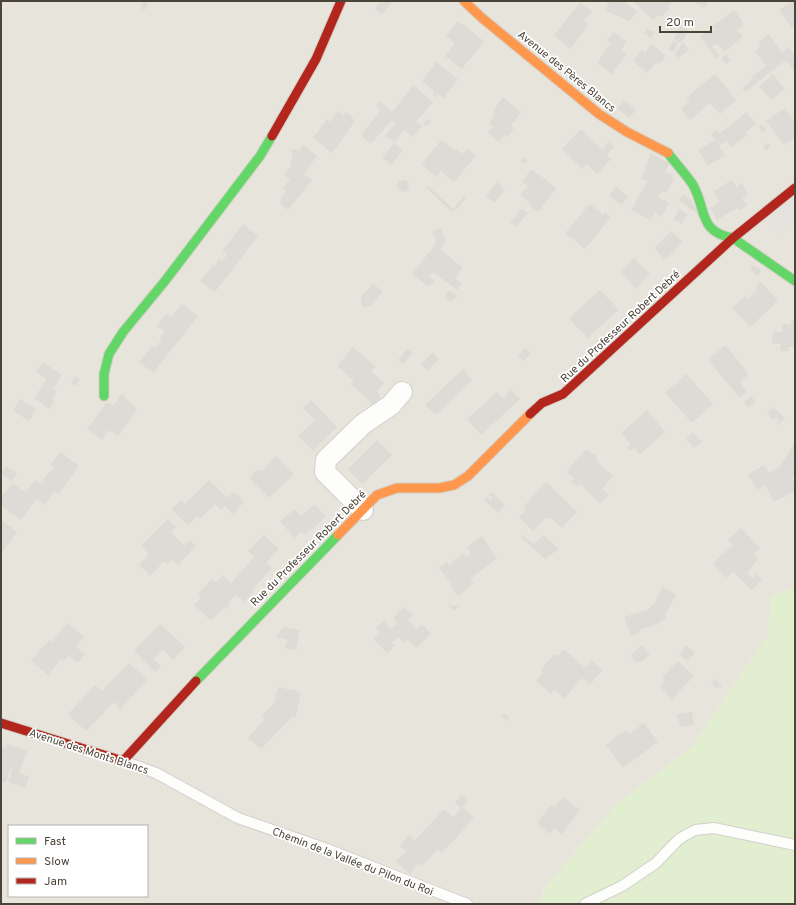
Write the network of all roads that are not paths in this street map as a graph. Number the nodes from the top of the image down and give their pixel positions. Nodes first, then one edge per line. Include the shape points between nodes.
1 (341, 1) edge
2 (464, 1) edge
3 (795, 188) edge
4 (733, 238) junction
5 (795, 281) edge
6 (402, 392) dead end
7 (104, 396) dead end
8 (363, 510) junction
9 (1, 723) edge
10 (123, 761) junction
11 (238, 818) joint
12 (795, 845) edge
13 (467, 904) edge
14 (585, 904) edge

1 - 7 street via 316,59 260,156 112,348 104,374
2 - 4 street, Avenue des Pères Blancs via 599,114 668,153 693,186 709,228 721,236
3 - 4 street, Rue du Professeur Robert Debré
4 - 5 street, Avenue des Pères Blancs
4 - 8 street, Rue du Professeur Robert Debré via 563,394 542,403 468,476 454,485 438,488 397,488 377,495
6 - 8 street via 392,405 363,424 326,460 325,472
8 - 10 street, Rue du Professeur Robert Debré via 216,660
9 - 10 street, Avenue des Monts Blancs
10 - 11 lane, Avenue des Monts Blancs via 156,774
11 - 13 lane, Chemin de la Vallée du Pilon du Roi via 327,849
12 - 14 lane via 714,828 695,830 679,839 656,863 622,886

